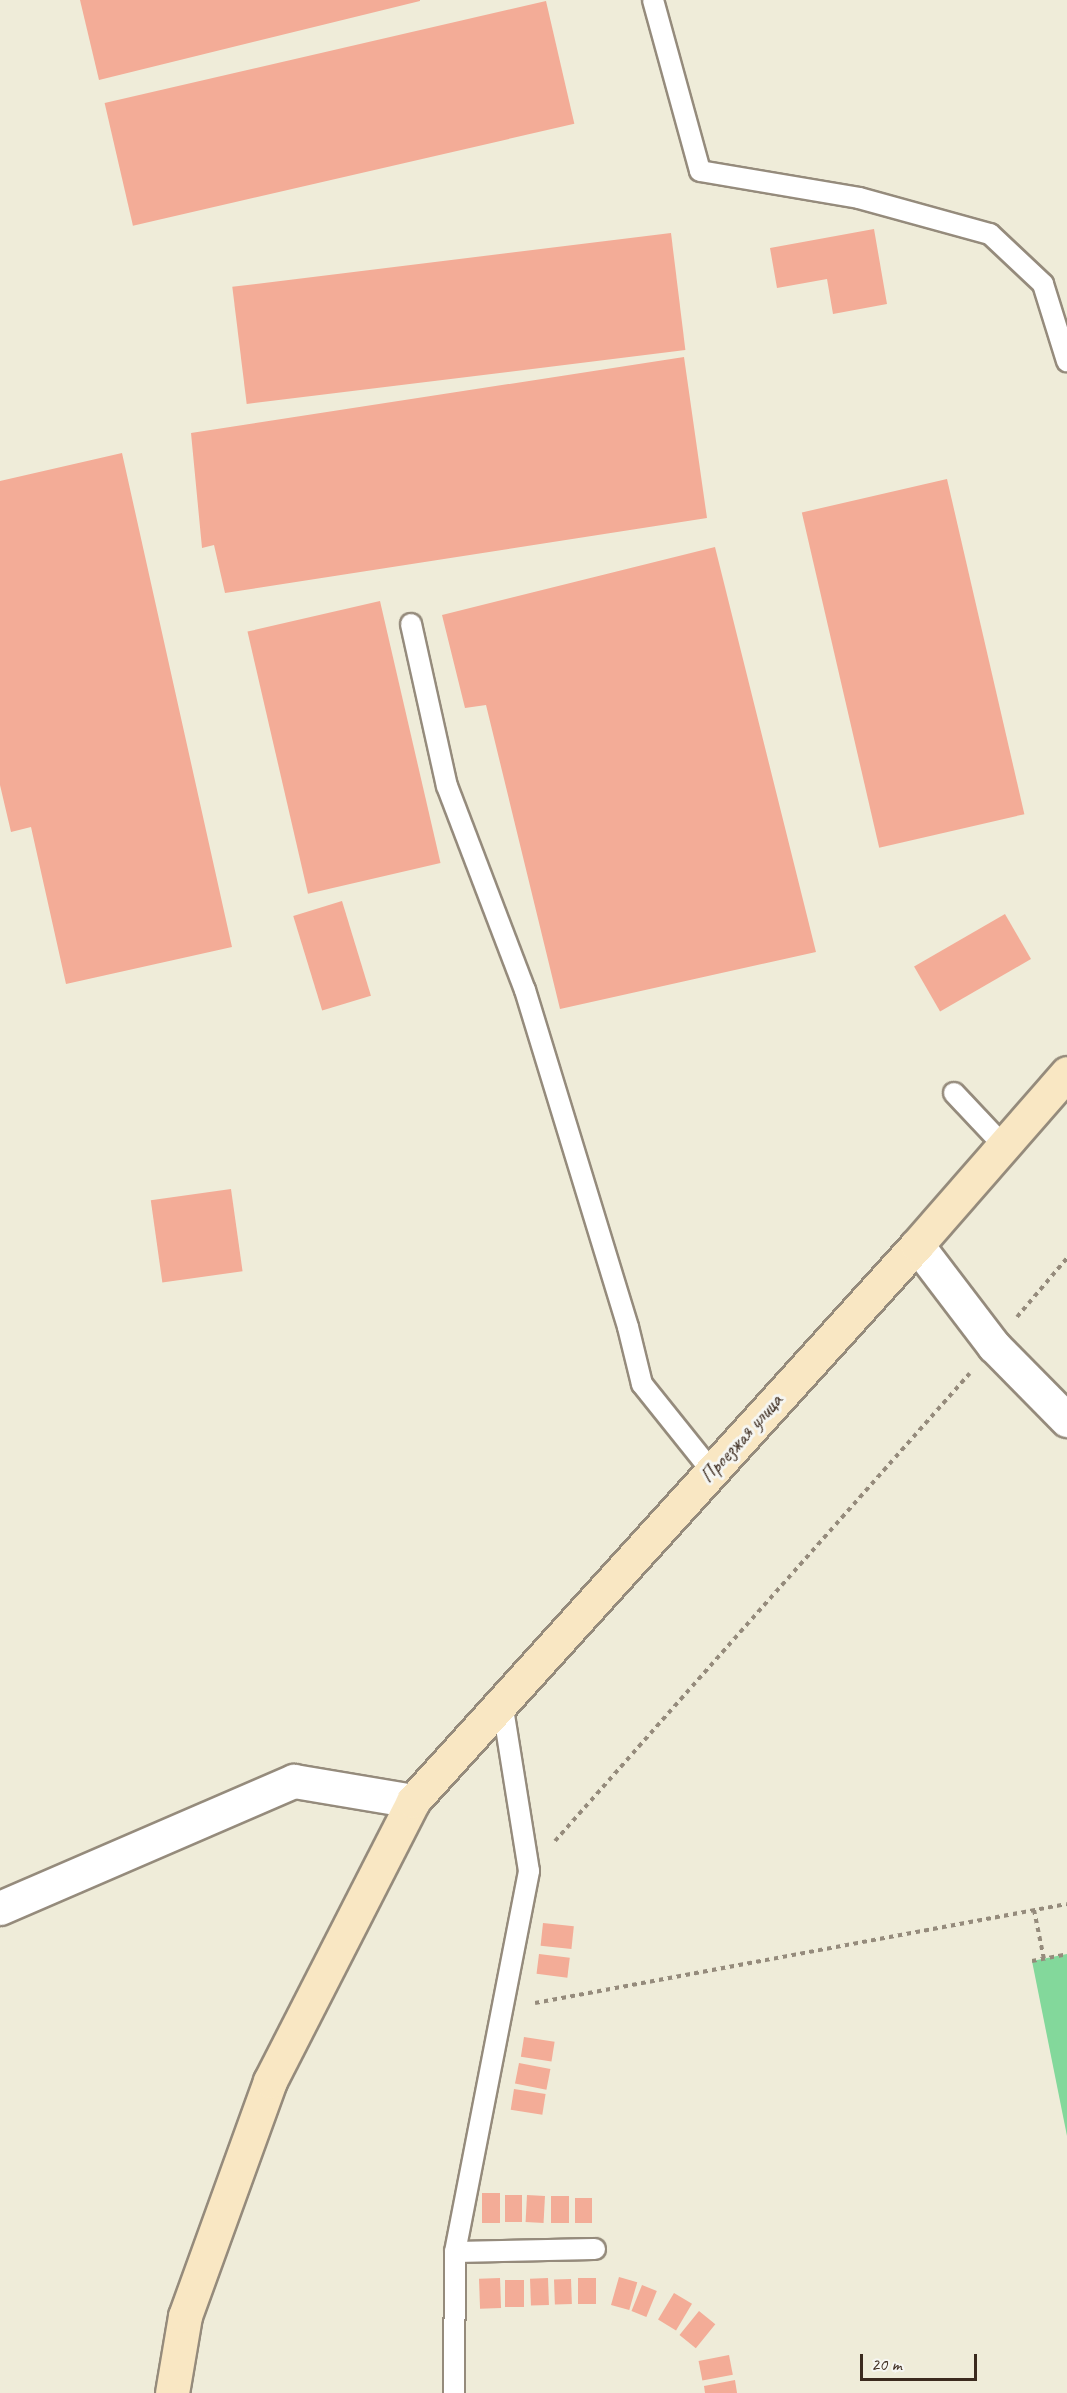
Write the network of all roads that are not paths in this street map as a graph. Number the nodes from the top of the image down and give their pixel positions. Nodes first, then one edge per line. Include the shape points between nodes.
1 (653, 0) edge
2 (1067, 360) edge
3 (411, 624) dead end
4 (1064, 1084) edge
5 (954, 1093) dead end
6 (1004, 1146) junction
7 (917, 1245) junction
8 (1067, 1420) edge
9 (711, 1470) junction
10 (502, 1702) junction
11 (413, 1801) junction
12 (0, 1908) edge
13 (595, 2249) dead end
14 (455, 2252) junction
15 (172, 2393) edge
16 (454, 2393) edge

1 - 2 lane via 700,171 859,198 990,234 1043,284
3 - 9 lane via 447,786 525,990 642,1384
4 - 6 street, Проезжая улица
5 - 6 lane
6 - 7 street, Проезжая улица
7 - 8 street via 994,1346
7 - 9 street, Проезжая улица
9 - 10 street, Проезжая улица
10 - 11 street, Проезжая улица
10 - 14 lane via 529,1871
11 - 12 street via 294,1781
11 - 15 street, Проезжая улица via 270,2082 185,2316
13 - 14 lane
14 - 16 lane

